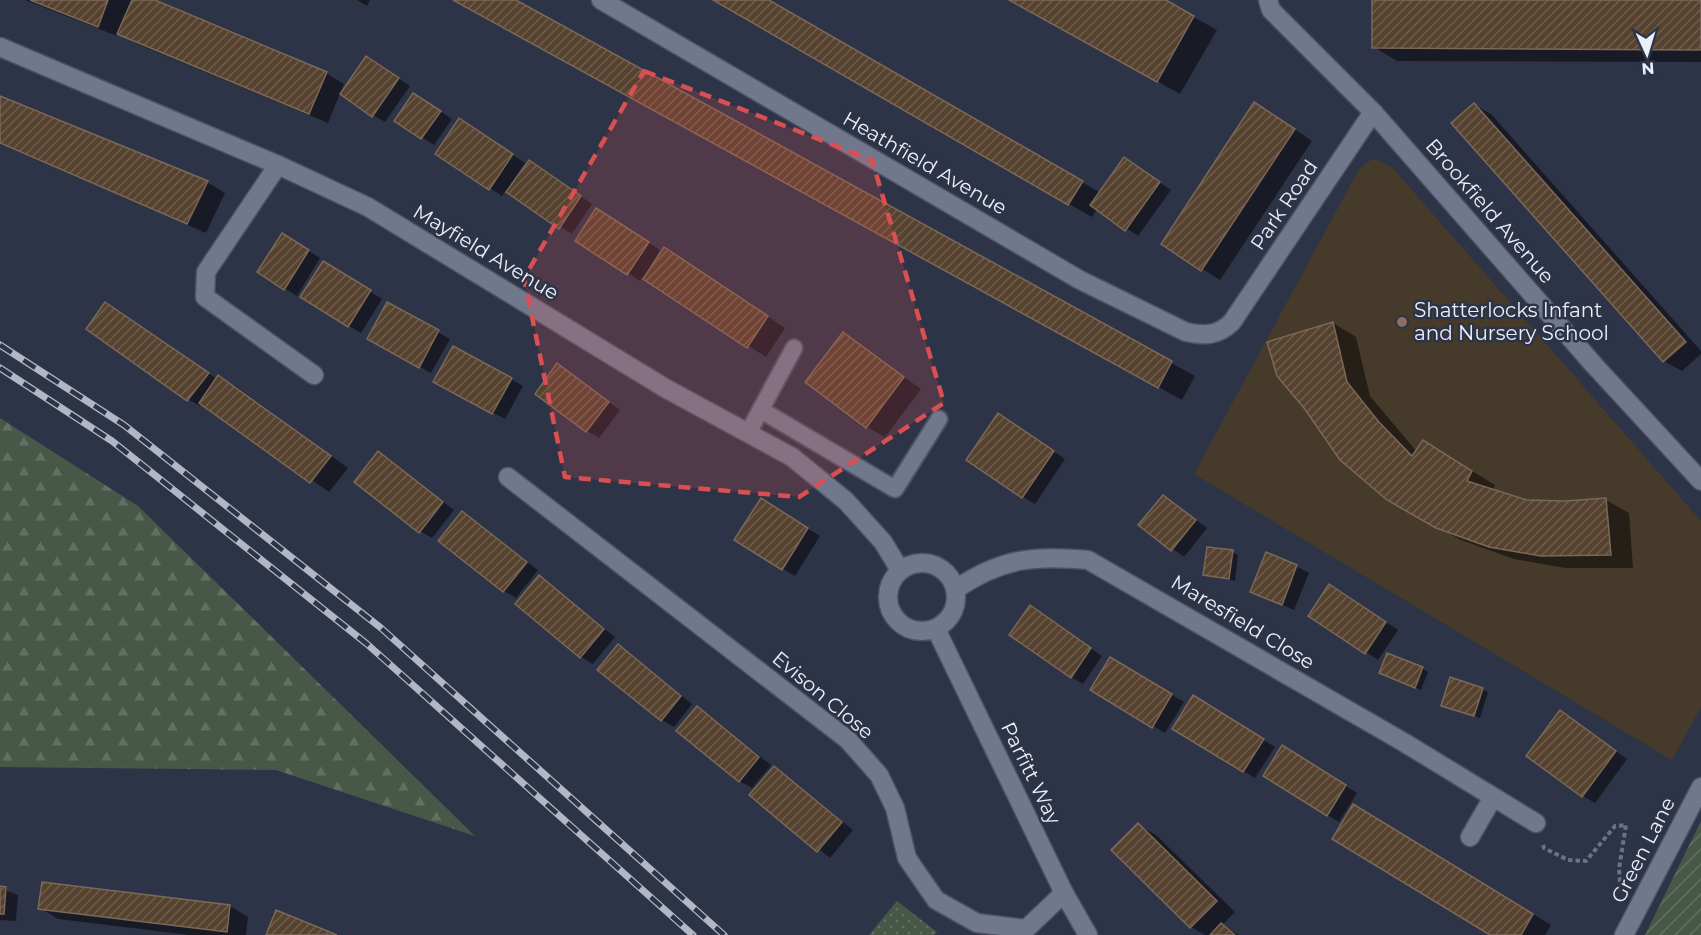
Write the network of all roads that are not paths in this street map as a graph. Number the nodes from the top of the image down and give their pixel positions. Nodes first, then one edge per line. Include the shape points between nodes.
1 (601, 0) edge
2 (1268, 0) edge
3 (0, 47) edge
4 (1373, 112) junction
5 (278, 165) junction
6 (1232, 322) joint
7 (794, 348) dead end
8 (314, 375) dead end
9 (761, 410) junction
10 (939, 419) dead end
11 (748, 433) junction
12 (508, 477) dead end
13 (1701, 481) edge
14 (900, 570) junction
15 (956, 590) junction
16 (936, 629) junction
17 (1701, 787) edge
18 (1492, 799) junction
19 (1536, 823) road end
20 (1470, 837) dead end
21 (1064, 893) junction
22 (1088, 935) edge
23 (1624, 935) edge

1 - 6 street, Heathfield Avenue via 1080,280 1186,332 1222,332
2 - 4 street, Brookfield Avenue via 1271,10
3 - 5 street, Mayfield Avenue
4 - 6 street, Park Road
4 - 13 street, Brookfield Avenue
5 - 8 street via 206,272 205,297
5 - 11 street, Mayfield Avenue via 368,207 665,388
7 - 9 lane
9 - 10 lane via 895,489
9 - 11 lane
11 - 14 street, Mayfield Avenue via 792,458 846,501 883,542
12 - 21 street, Evison Close via 848,740 879,775 895,808 907,858 936,900 977,923 1026,929
14 - 15 street via 924,562 936,565 946,572
14 - 16 street via 887,595 894,617 912,630
15 - 16 street via 953,613
15 - 18 street, Maresfield Close via 999,566 1044,556 1088,560 1405,743
16 - 21 street, Parfitt Way
17 - 23 street, Green Lane
18 - 19 street, Maresfield Close
18 - 20 street
21 - 22 street, Parfitt Way

